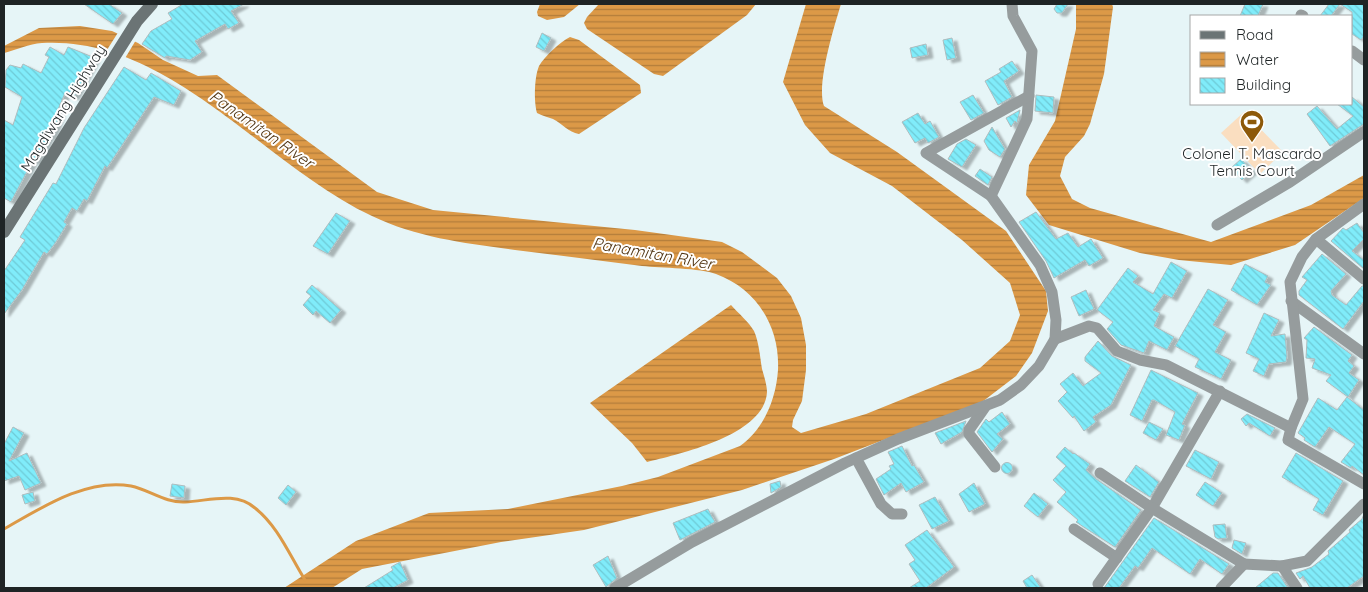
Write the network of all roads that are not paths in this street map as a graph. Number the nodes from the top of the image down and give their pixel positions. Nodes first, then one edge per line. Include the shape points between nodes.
1 (152, 4) edge
2 (1012, 4) edge
3 (1353, 52) edge
4 (1364, 60) edge
5 (1029, 96) junction
6 (1364, 132) edge
7 (991, 196) junction
8 (1364, 204) edge
9 (1217, 225) dead end
10 (4, 232) edge
11 (1316, 239) junction
12 (1364, 279) edge
13 (1291, 301) junction
14 (1055, 339) junction
15 (1364, 354) edge
16 (1220, 391) junction
17 (985, 407) junction
18 (1291, 428) junction
19 (856, 458) junction
20 (996, 467) dead end
21 (1100, 474) dead end
22 (1364, 484) edge
23 (1364, 504) edge
24 (1152, 508) junction
25 (902, 514) dead end
26 (1074, 529) dead end
27 (1117, 558) junction
28 (1244, 564) junction
29 (1282, 566) junction
30 (1098, 584) dead end
31 (615, 588) edge
32 (1222, 588) edge
33 (1297, 588) edge

1 - 10 main road, Magdiwang Highway via 128,34
2 - 5 street via 1014,16 1032,51
3 - 4 street
5 - 7 street via 1027,119
5 - 7 street via 926,153
6 - 9 street via 1290,182
7 - 14 street via 1040,266 1052,292
8 - 11 street
11 - 12 street
11 - 13 street via 1302,257 1290,282
13 - 15 street
13 - 18 street via 1302,398
14 - 16 street via 1089,326 1097,328 1117,351 1166,365
14 - 17 street via 1039,366 1021,385
16 - 18 street
16 - 24 street
17 - 19 street
17 - 20 street via 969,434
18 - 22 street via 1288,440
19 - 25 street via 882,504 892,514
19 - 31 street via 692,542
21 - 24 street
23 - 29 street via 1307,561
24 - 27 street
24 - 28 street
26 - 27 street
27 - 30 street
28 - 29 street
28 - 32 street
29 - 33 street

